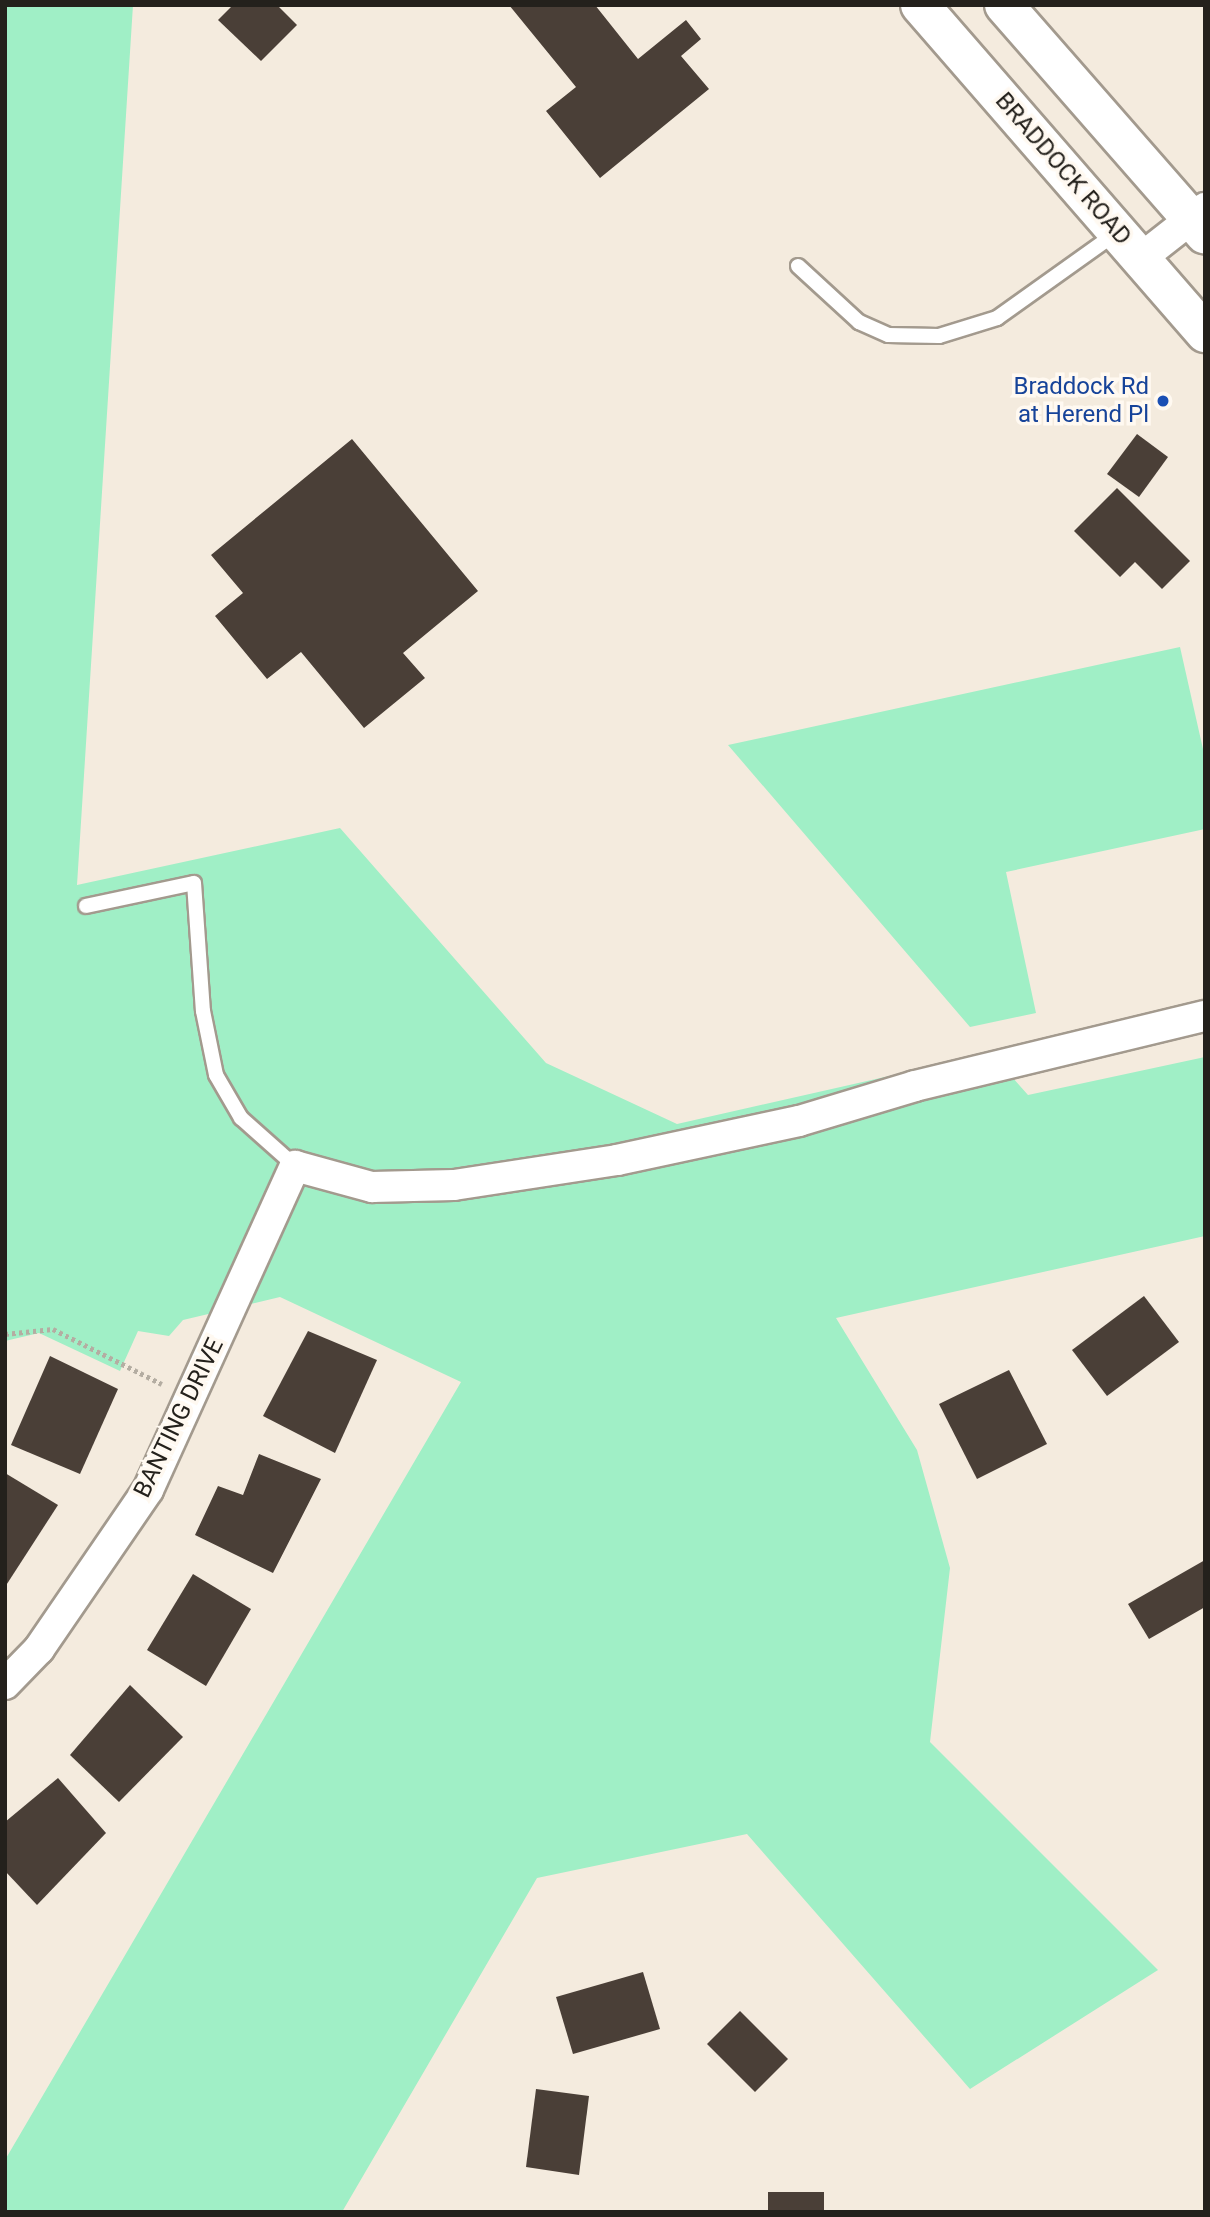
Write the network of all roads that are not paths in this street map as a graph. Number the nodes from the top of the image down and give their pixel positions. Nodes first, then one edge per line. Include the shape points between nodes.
1 (920, 5) edge
2 (1004, 5) edge
3 (1200, 221) edge
4 (1129, 245) junction
5 (798, 266) dead end
6 (1205, 333) edge
7 (86, 906) dead end
8 (1205, 1016) edge
9 (295, 1166) junction
10 (5, 1684) edge

1 - 4 main road, BRADDOCK ROAD
2 - 3 main road
3 - 4 street
4 - 5 lane via 997,318 939,335 888,335 859,322
4 - 6 main road, BRADDOCK ROAD
7 - 9 lane via 194,883 203,1011 216,1075 241,1118
8 - 9 street via 915,1086 799,1121 617,1160 454,1185 372,1187
9 - 10 street, BANTING DRIVE via 148,1490 39,1649

